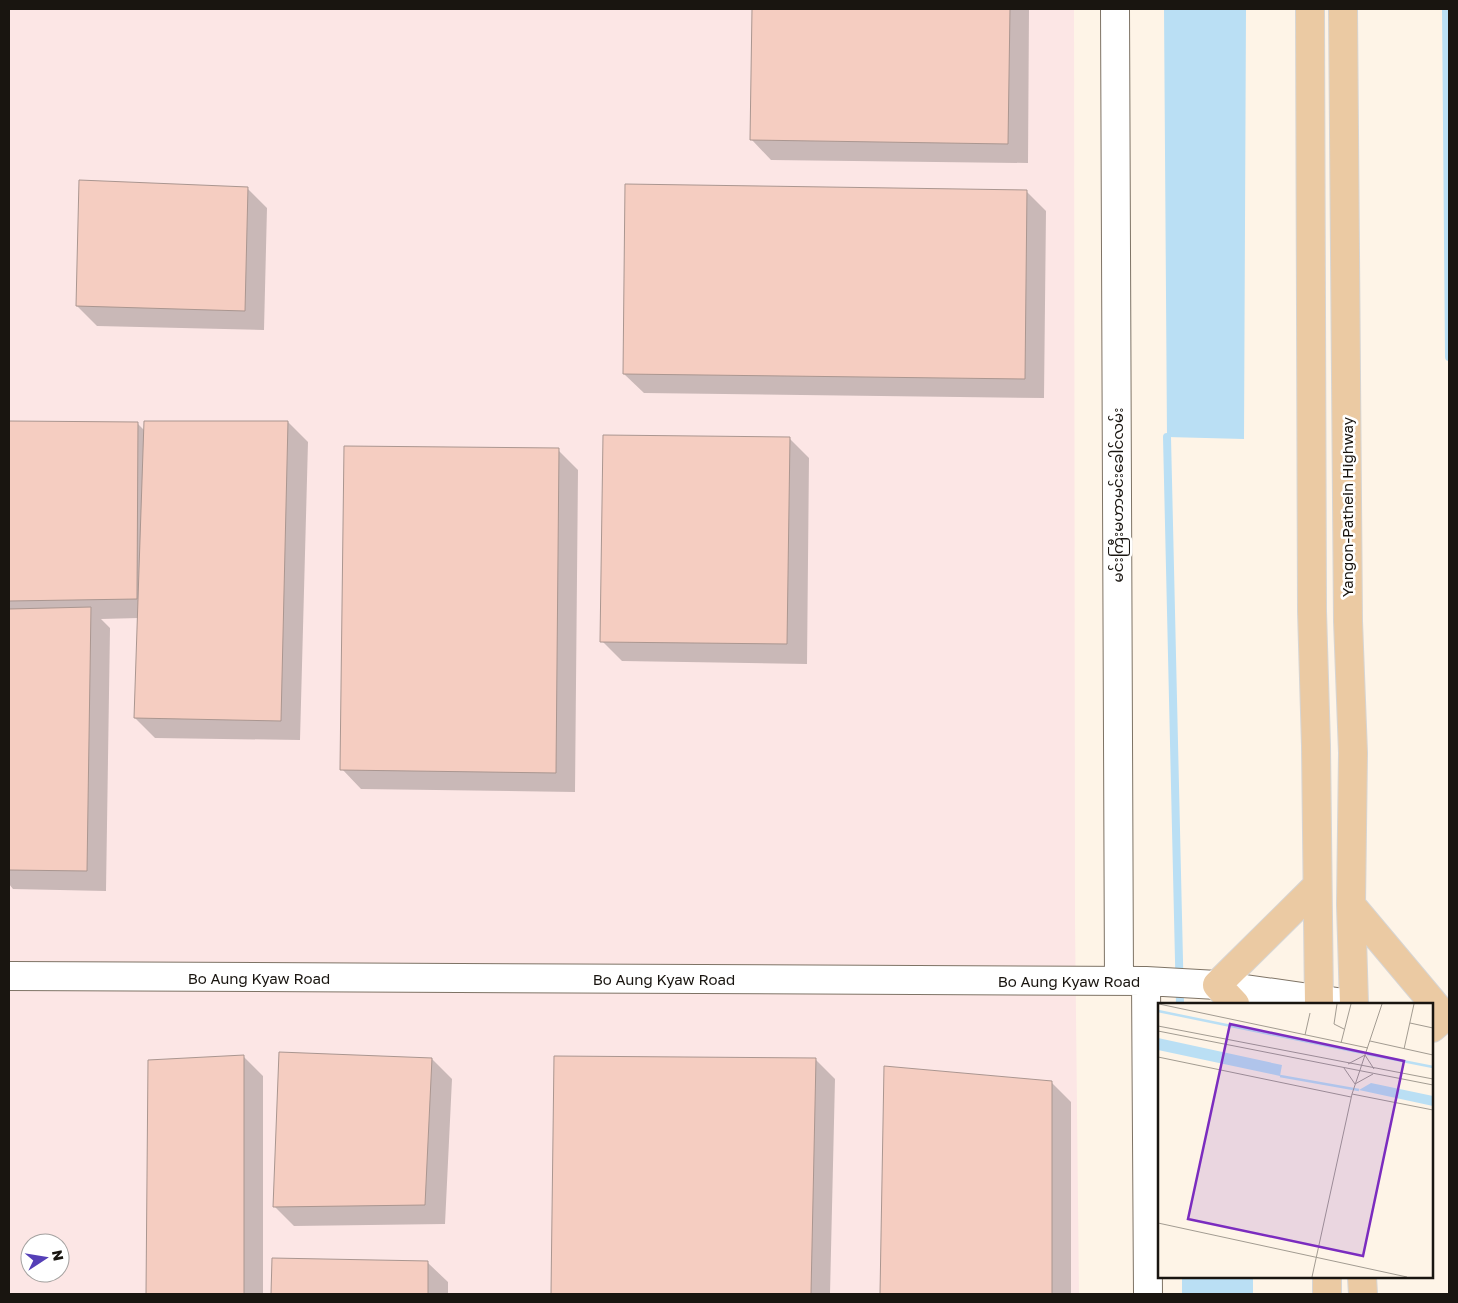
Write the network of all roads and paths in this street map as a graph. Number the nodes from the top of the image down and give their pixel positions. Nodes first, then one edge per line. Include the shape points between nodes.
1 (1115, 9) edge
2 (1310, 9) edge
3 (1343, 9) edge
4 (1316, 887) junction
5 (1351, 905) junction
6 (9, 976) edge
7 (1132, 981) junction
8 (1217, 985) junction
9 (1319, 1002) edge
10 (1234, 1003) edge
11 (1336, 1003) edge
12 (1352, 1003) edge
13 (1427, 1003) edge
14 (1327, 1278) edge
15 (1362, 1278) edge
16 (1148, 1294) edge
17 (1327, 1294) edge
18 (1363, 1294) edge

1 - 7 street, မင်းကြီးမဟာမင်းခေါင်လမ်း
2 - 4 main road
3 - 5 main road, Yangon-Pathein Highway via 1348,621 1354,753
4 - 8 main road
4 - 9 main road
5 - 12 main road, Yangon-Pathein Highway
5 - 13 main road
6 - 7 street, Bo Aung Kyaw Road
7 - 8 street, Bo Aung Kyaw Road
7 - 16 street, မင်းကြီးမဟာမင်းခေါင်လမ်း
8 - 9 street, Bo Aung Kyaw Road
8 - 10 main road
9 - 11 street, Bo Aung Kyaw Road
14 - 17 main road
15 - 18 main road

